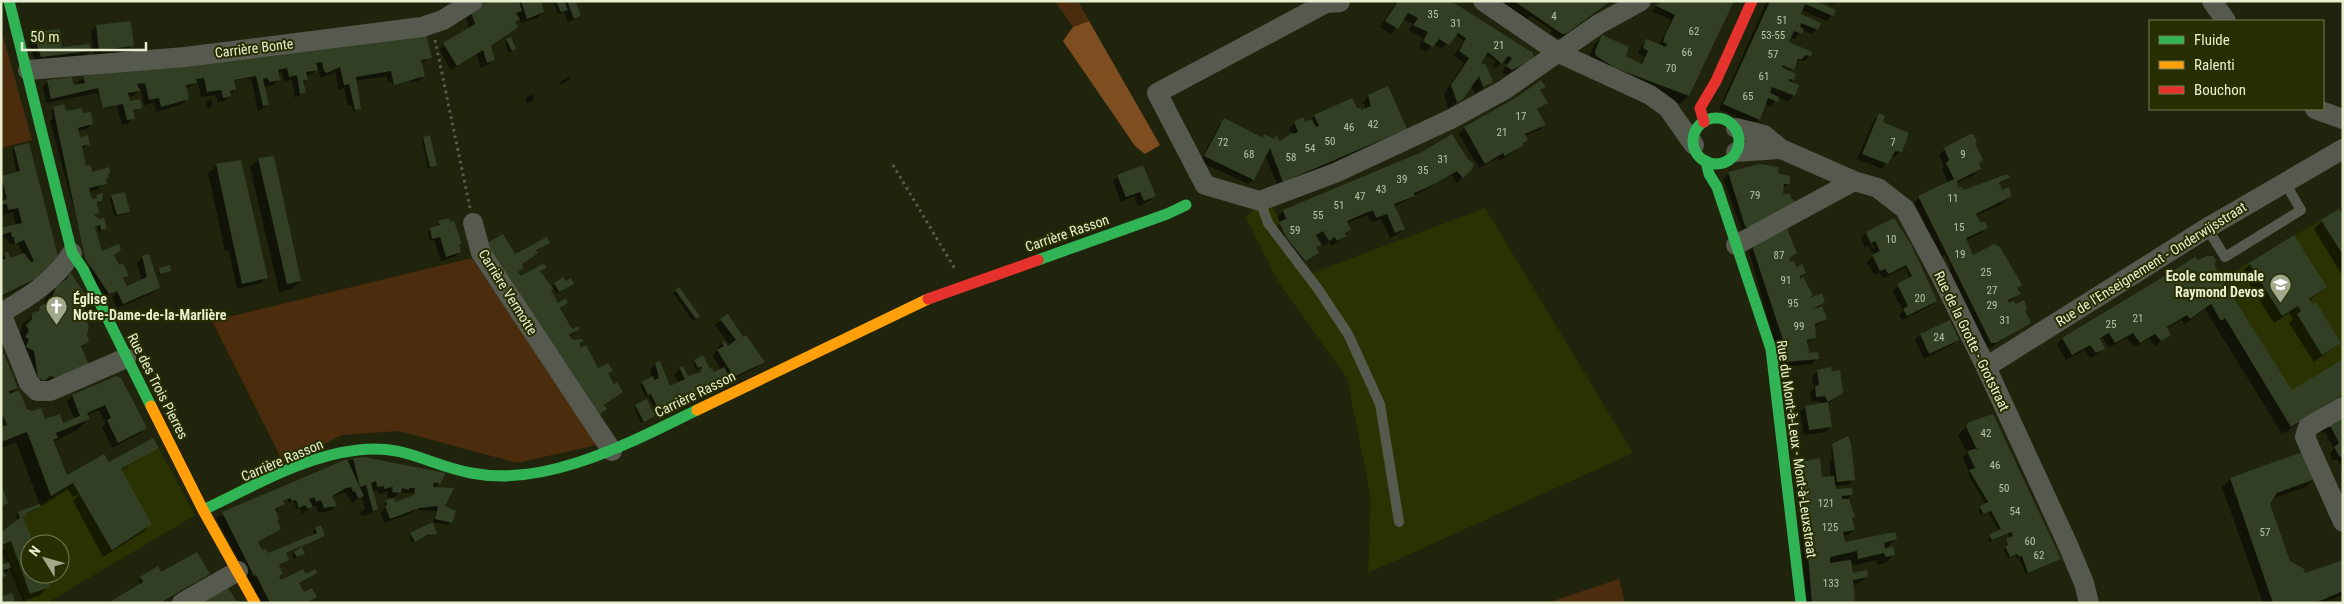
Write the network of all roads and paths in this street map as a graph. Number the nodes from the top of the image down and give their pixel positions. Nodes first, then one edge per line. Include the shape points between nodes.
1 (9, 1) edge
2 (474, 1) edge
3 (1483, 1) edge
4 (1641, 1) edge
5 (1752, 1) edge
6 (2212, 1) edge
7 (1340, 2) edge
8 (2225, 20) edge
9 (432, 25) junction
10 (1559, 53) junction
11 (28, 70) junction
12 (1668, 108) junction
13 (2318, 110) edge
14 (2343, 119) edge
15 (1707, 121) junction
16 (1736, 128) junction
17 (1694, 145) junction
18 (1781, 149) junction
19 (2343, 149) edge
20 (1730, 157) junction
21 (1706, 162) junction
22 (893, 165) dead end
23 (1854, 181) junction
24 (2286, 183) junction
25 (1718, 188) junction
26 (1260, 201) junction
27 (1186, 205) dead end
28 (473, 223) joint
29 (2207, 228) junction
30 (1736, 245) junction
31 (72, 253) junction
32 (964, 285) junction
33 (1, 313) edge
34 (126, 358) junction
35 (1986, 366) junction
36 (2343, 407) edge
37 (612, 451) junction
38 (204, 510) junction
39 (1399, 522) dead end
40 (2343, 522) edge
41 (238, 571) junction
42 (182, 603) edge
43 (255, 603) edge
44 (1801, 603) edge
45 (2088, 603) edge

1 - 11 street, Rue des Trois Pierres
2 - 9 street, Carrière Bonte
3 - 10 street
4 - 10 street via 1599,24
5 - 15 street via 1716,81
6 - 8 street
7 - 26 street via 1326,3 1157,93 1205,185
9 - 11 street, Carrière Bonte via 214,54
9 - 28 path
10 - 12 street via 1650,95
10 - 26 street via 1504,90 1451,119 1335,173
11 - 31 street, Rue des Trois Pierres
12 - 15 street
12 - 17 street
13 - 14 street
15 - 16 street via 1728,121
15 - 17 street via 1695,133
16 - 18 street, Rue de la Grotte - Grotstraat via 1764,135
16 - 20 street via 1739,141
17 - 21 street, Rue du Mont-à-Leux - Mont-à-Leuxstraat
18 - 20 street, Rue de la Grotte - Grotstraat
18 - 23 street, Rue de la Grotte - Grotstraat
19 - 24 street, Rue de l'Enseignement - Onderwijsstraat
20 - 21 street
20 - 25 street
21 - 25 street, Rue du Mont-à-Leux - Mont-à-Leuxstraat
22 - 32 path
23 - 30 street
23 - 35 street, Rue de la Grotte - Grotstraat via 1878,188 1905,209
24 - 29 street, Rue de l'Enseignement - Onderwijsstraat
24 - 29 lane via 2301,210 2225,256
25 - 30 street, Rue du Mont-à-Leux - Mont-à-Leuxstraat
26 - 39 lane via 1268,223 1348,334 1380,404
27 - 32 street, Carrière Rasson
28 - 37 street, Carrière Vermotte via 481,253
29 - 35 street, Rue de l'Enseignement - Onderwijsstraat
30 - 44 street, Rue du Mont-à-Leux - Mont-à-Leuxstraat via 1771,349
31 - 33 street via 44,285
31 - 34 street, Rue des Trois Pierres
32 - 37 street, Carrière Rasson via 918,302
33 - 34 street via 29,383 36,391 50,391
34 - 38 street, Rue des Trois Pierres
35 - 45 street, Rue de la Grotte - Grotstraat via 2084,583
36 - 40 street via 2308,427 2304,437
37 - 38 street, Carrière Rasson via 540,470 483,476 401,450 354,450 331,454 300,466
38 - 41 street, Rue des Trois Pierres
41 - 42 street
41 - 43 street, Rue des Trois Pierres

